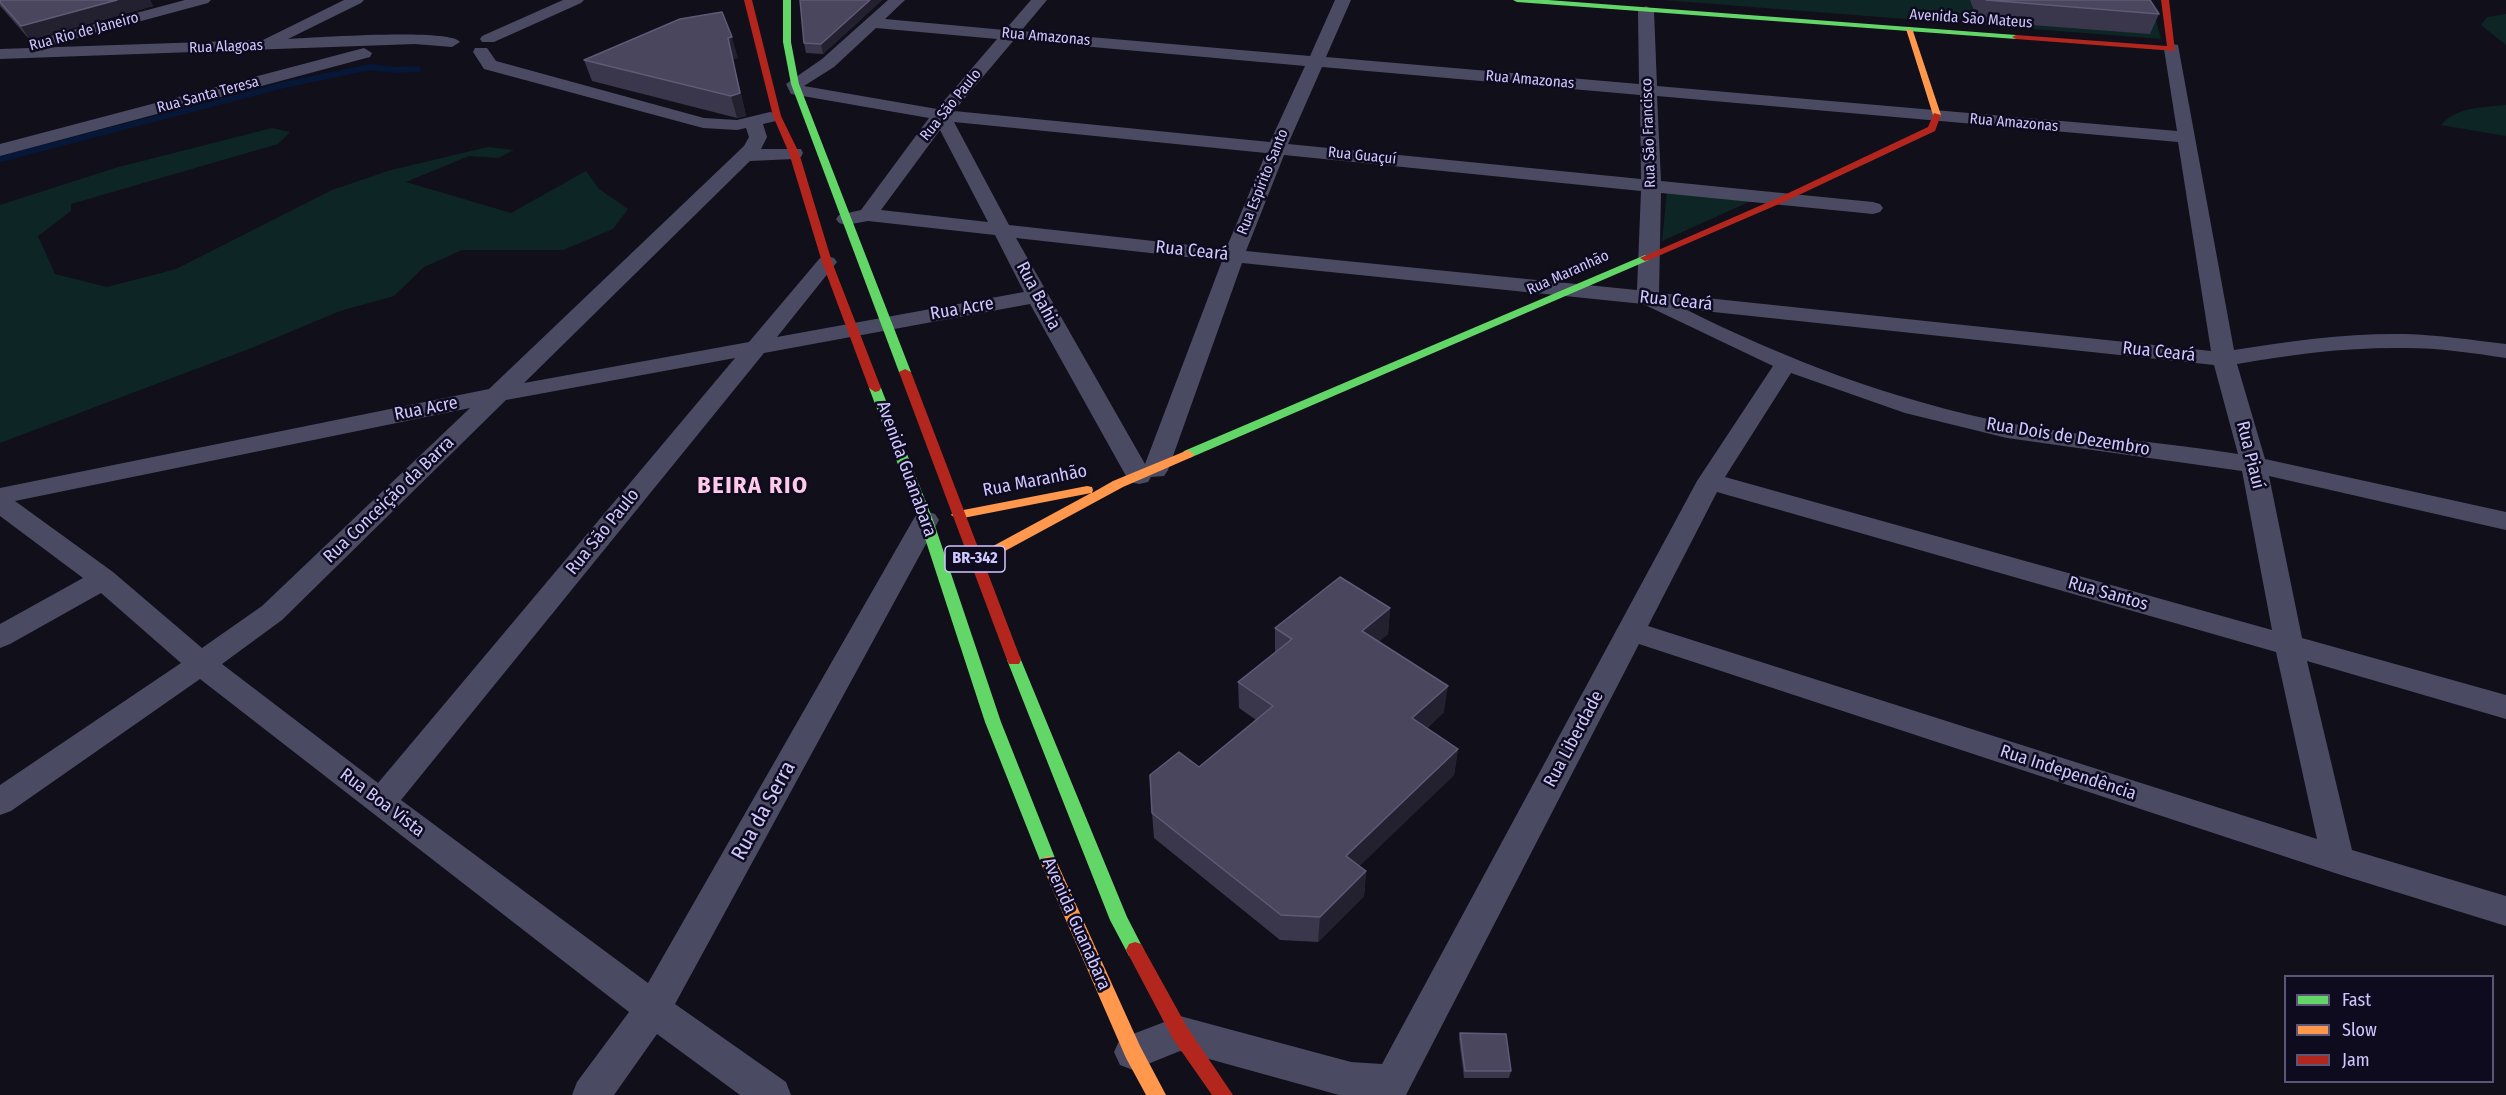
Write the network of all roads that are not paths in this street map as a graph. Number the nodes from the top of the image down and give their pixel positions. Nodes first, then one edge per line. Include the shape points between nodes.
1 (203, 0) edge
2 (356, 0) edge
3 (576, 0) edge
4 (748, 0) edge
5 (787, 0) edge
6 (897, 0) edge
7 (1039, 0) edge
8 (1343, 0) edge
9 (1517, 0) edge
10 (2165, 0) edge
11 (1646, 11) junction
12 (874, 23) junction
13 (1909, 31) junction
14 (1010, 34) junction
15 (415, 39) junction
16 (259, 46) junction
17 (469, 49) junction
18 (2172, 49) junction
19 (0, 54) edge
20 (1316, 60) junction
21 (794, 81) junction
22 (1647, 90) junction
23 (852, 101) junction
24 (807, 115) junction
25 (941, 115) junction
26 (777, 116) junction
27 (1938, 117) junction
28 (753, 120) junction
29 (2186, 137) junction
30 (1277, 148) junction
31 (0, 150) edge
32 (794, 153) junction
33 (744, 156) junction
34 (1651, 184) junction
35 (1783, 199) junction
36 (1873, 208) dead end
37 (868, 215) junction
38 (846, 219) junction
39 (1004, 231) junction
40 (1649, 255) junction
41 (1234, 256) junction
42 (827, 262) junction
43 (1574, 289) junction
44 (1037, 296) junction
45 (1648, 298) junction
46 (887, 323) junction
47 (853, 328) junction
48 (754, 348) junction
49 (2506, 351) edge
50 (2224, 359) junction
51 (1785, 365) junction
52 (497, 395) junction
53 (2254, 465) junction
54 (1147, 473) junction
55 (1710, 481) junction
56 (1119, 484) junction
57 (0, 496) edge
58 (0, 503) edge
59 (958, 514) junction
60 (926, 520) junction
61 (2506, 521) edge
62 (976, 561) junction
63 (103, 579) junction
64 (1631, 632) junction
65 (0, 638) edge
66 (2289, 645) junction
67 (201, 664) junction
68 (2506, 707) edge
69 (0, 802) edge
70 (381, 802) junction
71 (2338, 860) junction
72 (2506, 911) edge
73 (653, 1009) junction
74 (1180, 1033) junction
75 (1133, 1052) junction
76 (1338, 1087) edge
77 (591, 1095) edge
78 (772, 1095) edge
79 (1156, 1095) edge
80 (1223, 1095) edge

1 - 19 street, Rua Rio de Janeiro
2 - 16 street
3 - 17 street
4 - 26 main road, Avenida Guanabara / BR-342
5 - 21 main road, Avenida Guanabara / BR-342
6 - 12 street
7 - 14 street, Rua São Paulo
8 - 20 street, Rua Espírito Santo
9 - 11 main road, Avenida São Mateus
10 - 18 main road
11 - 13 main road, Avenida São Mateus
11 - 22 street, Rua São Francisco
12 - 14 street, Rua Amazonas
12 - 21 street via 828,63
13 - 18 main road, Avenida São Mateus
13 - 27 main road
14 - 20 street, Rua Amazonas
14 - 25 street, Rua São Paulo
15 - 16 street, Rua Alagoas
15 - 17 street, Rua Alagoas
15 - 31 street, Rua Santa Teresa
16 - 19 street, Rua Alagoas
17 - 28 street via 490,65 680,118 716,125
18 - 29 street, Rua Piauí
20 - 22 street, Rua Amazonas
20 - 30 street, Rua Espírito Santo
21 - 23 street
21 - 24 main road, Avenida Guanabara / BR-342
22 - 27 street, Rua Amazonas
22 - 34 street, Rua São Francisco
23 - 24 street
23 - 25 street, Rua Guaçuí
24 - 38 main road, Avenida Guanabara / BR-342
25 - 30 street, Rua Guaçuí
25 - 37 street, Rua São Paulo
25 - 39 street, Rua Bahia
26 - 28 street
26 - 32 main road, Avenida Guanabara / BR-342
27 - 29 street, Rua Amazonas
27 - 35 main road, Rua Maranhão via 1932,129
28 - 33 street, Rua Conceição da Barra via 758,136
29 - 50 street, Rua Piauí
30 - 34 street, Rua Guaçuí
30 - 41 street, Rua Espírito Santo
32 - 33 street
32 - 42 main road, Avenida Guanabara / BR-342
33 - 52 street, Rua Conceição da Barra
34 - 35 street, Rua Guaçuí
34 - 40 street, Rua São Francisco
35 - 36 street, Rua Guaçuí
35 - 40 main road, Rua Maranhão
37 - 38 street, Rua Ceará
37 - 39 street, Rua Ceará
38 - 46 main road, Avenida Guanabara / BR-342
39 - 41 street, Rua Ceará
39 - 44 street, Rua Bahia
40 - 43 main road, Rua Maranhão
40 - 45 street, Rua São Francisco
41 - 43 street, Rua Ceará
41 - 54 street, Rua Espírito Santo
42 - 47 main road, Avenida Guanabara / BR-342
42 - 48 street, Rua São Paulo
43 - 45 street, Rua Ceará
43 - 54 main road, Rua Maranhão
44 - 46 street, Rua Acre
44 - 54 street, Rua Bahia
45 - 50 street, Rua Ceará
45 - 51 street, Rua Dois de Dezembro
46 - 47 street, Rua Acre
46 - 59 main road, Avenida Guanabara / BR-342
47 - 48 street, Rua Acre
47 - 60 main road, Avenida Guanabara / BR-342
48 - 52 street, Rua Acre
48 - 70 street, Rua São Paulo
49 - 50 street, Rua Ceará via 2391,340 2282,349
50 - 53 street, Rua Piauí
51 - 53 street, Rua Dois de Dezembro via 1887,400 2009,430
51 - 55 street, Rua Liberdade
52 - 57 street, Rua Acre
52 - 67 street, Rua Conceição da Barra via 272,613
53 - 61 street, Rua Dois de Dezembro
53 - 66 street, Rua Piauí
54 - 56 main road, Rua Maranhão
55 - 64 street, Rua Liberdade
55 - 66 street, Rua Santos
56 - 59 main road, Rua Maranhão
56 - 62 main road, Rua Maranhão
58 - 63 street, Rua Boa Vista
59 - 62 main road, Avenida Guanabara / BR-342
60 - 73 street, Rua da Serra
60 - 75 main road, Avenida Guanabara / BR-342 via 993,722 1062,896
62 - 74 main road, Avenida Guanabara / BR-342 via 1119,920
63 - 65 street
63 - 67 street, Rua Boa Vista
64 - 71 street, Rua Independência
64 - 76 street, Rua Liberdade via 1392,1083
66 - 68 street, Rua Santos
66 - 71 street, Rua Piauí
67 - 69 street, Rua Conceição da Barra
67 - 70 street, Rua Boa Vista
70 - 73 street, Rua Boa Vista
71 - 72 street, Rua Independência
73 - 77 street, Rua da Serra
73 - 78 street, Rua Boa Vista
74 - 75 street
74 - 76 street
74 - 80 main road, Avenida Guanabara / BR-342
75 - 79 main road, Avenida Guanabara / BR-342

